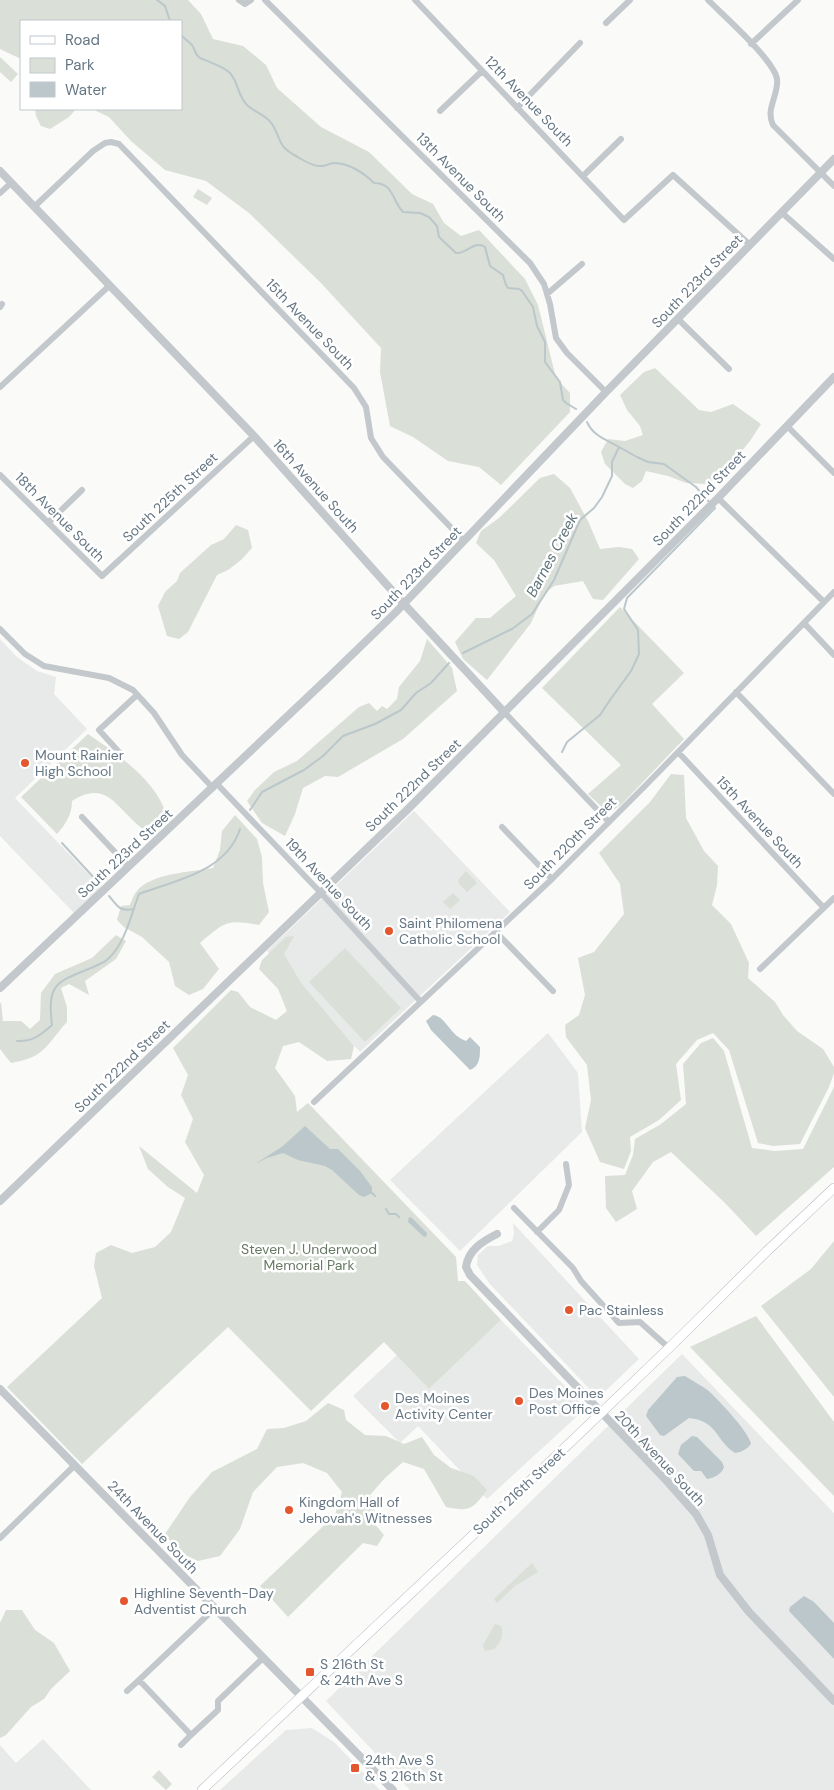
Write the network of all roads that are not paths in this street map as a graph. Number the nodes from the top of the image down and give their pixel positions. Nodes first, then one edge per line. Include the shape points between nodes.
1 (251, 0) edge
2 (265, 0) edge
3 (415, 0) edge
4 (630, 0) edge
5 (708, 0) edge
6 (798, 0) edge
7 (242, 2) edge
8 (606, 23) dead end
9 (580, 43) dead end
10 (751, 44) junction
11 (482, 70) junction
12 (517, 108) junction
13 (440, 111) dead end
14 (620, 139) dead end
15 (834, 158) edge
16 (0, 172) edge
17 (820, 173) junction
18 (583, 176) junction
19 (11, 183) junction
20 (834, 186) edge
21 (0, 193) edge
22 (34, 207) junction
23 (781, 212) junction
24 (749, 244) junction
25 (834, 259) edge
26 (582, 264) dead end
27 (109, 286) junction
28 (547, 294) junction
29 (678, 319) junction
30 (729, 369) dead end
31 (834, 377) edge
32 (0, 387) edge
33 (606, 392) junction
34 (787, 426) junction
35 (254, 436) junction
36 (834, 473) edge
37 (0, 475) edge
38 (82, 490) dead end
39 (718, 498) junction
40 (48, 523) junction
41 (464, 541) junction
42 (102, 576) joint
43 (834, 592) edge
44 (824, 602) junction
45 (404, 604) junction
46 (804, 623) junction
47 (0, 629) edge
48 (834, 655) edge
49 (736, 692) junction
50 (137, 695) junction
51 (505, 713) junction
52 (120, 752) dead end
53 (678, 752) junction
54 (215, 786) junction
55 (834, 794) edge
56 (82, 817) dead end
57 (610, 822) junction
58 (502, 827) dead end
59 (128, 866) junction
60 (552, 878) junction
61 (321, 893) junction
62 (834, 898) edge
63 (824, 908) junction
64 (496, 932) junction
65 (760, 969) dead end
66 (0, 988) edge
67 (553, 991) dead end
68 (422, 1002) junction
69 (314, 1102) dead end
70 (566, 1164) dead end
71 (834, 1188) edge
72 (0, 1201) edge
73 (514, 1208) dead end
74 (537, 1232) junction
75 (497, 1234) dead end
76 (670, 1348) junction
77 (0, 1389) edge
78 (601, 1413) junction
79 (75, 1465) junction
80 (0, 1538) edge
81 (214, 1608) junction
82 (263, 1658) junction
83 (139, 1680) junction
84 (127, 1692) dead end
85 (302, 1698) junction
86 (834, 1701) edge
87 (192, 1735) junction
88 (181, 1745) dead end
89 (202, 1790) edge
90 (393, 1790) edge

1 - 7 street
2 - 28 street, 13th Avenue South via 530,263
3 - 11 street, 12th Avenue South
4 - 8 street
5 - 10 street
6 - 10 street
9 - 12 street
10 - 17 street via 768,62 777,78 771,122
11 - 12 street, 12th Avenue South
11 - 13 street
12 - 18 street, 12th Avenue South
14 - 18 street
15 - 17 street, South 223rd Street
16 - 19 street, 16th Avenue South
17 - 20 street
17 - 23 street, South 223rd Street
18 - 24 street, 12th Avenue South via 624,220 674,175
19 - 21 street
19 - 22 street, 16th Avenue South
22 - 27 street, 16th Avenue South
22 - 41 street, 15th Avenue South via 100,145 110,142 127,150 354,388 366,407 374,446
23 - 24 street, South 223rd Street
23 - 25 street
24 - 29 street, South 223rd Street
26 - 28 street
27 - 32 street
27 - 35 street, 16th Avenue South
28 - 33 street, 13th Avenue South via 554,329 561,345
29 - 30 street
29 - 33 street, South 223rd Street
31 - 34 street, South 222nd Street
33 - 41 street, South 223rd Street
34 - 36 street
34 - 39 street, South 222nd Street
35 - 42 street, South 225th Street
35 - 45 street, 16th Avenue South
37 - 40 street, 18th Avenue South
38 - 40 street
39 - 44 street
39 - 51 street, South 222nd Street
40 - 42 street, 18th Avenue South
41 - 45 street, South 223rd Street
43 - 44 street, South 220th Street
44 - 46 street, South 220th Street
45 - 51 street, 16th Avenue South
45 - 54 street, South 223rd Street
46 - 48 street
46 - 49 street, South 220th Street
47 - 50 street, 19th Avenue South via 25,654 44,666 109,678
49 - 53 street, South 220th Street
49 - 55 street
50 - 52 street via 99,730
50 - 54 street, 19th Avenue South via 154,713 182,755
51 - 57 street, 16th Avenue South
51 - 61 street, South 222nd Street
53 - 57 street, South 220th Street
53 - 63 street, 15th Avenue South
54 - 59 street, South 223rd Street
54 - 61 street, 19th Avenue South
56 - 59 street
57 - 60 street, South 220th Street
58 - 60 street
59 - 66 street, South 223rd Street
60 - 64 street, South 220th Street
61 - 68 street, 19th Avenue South
61 - 72 street, South 222nd Street
62 - 63 street
63 - 65 street
64 - 67 street
64 - 68 street, South 220th Street
68 - 69 street, South 220th Street
70 - 74 street via 569,1185 559,1210
71 - 76 main road, South 216th Street
73 - 74 street
74 - 76 street via 573,1268 619,1323 640,1322
75 - 78 street, 20th Avenue South via 475,1248 467,1260 470,1275
76 - 78 main road, South 216th Street
77 - 79 street, 24th Avenue South
78 - 85 main road, South 216th Street
78 - 86 street, 20th Avenue South via 696,1514 708,1535 720,1575 750,1612
79 - 80 street
79 - 81 street, 24th Avenue South
81 - 82 street, 24th Avenue South
81 - 83 street
82 - 85 street, 24th Avenue South
82 - 87 street via 218,1701 218,1710
83 - 84 street
83 - 87 street
85 - 89 main road, South 216th Street
85 - 90 street, 24th Avenue South
87 - 88 street

